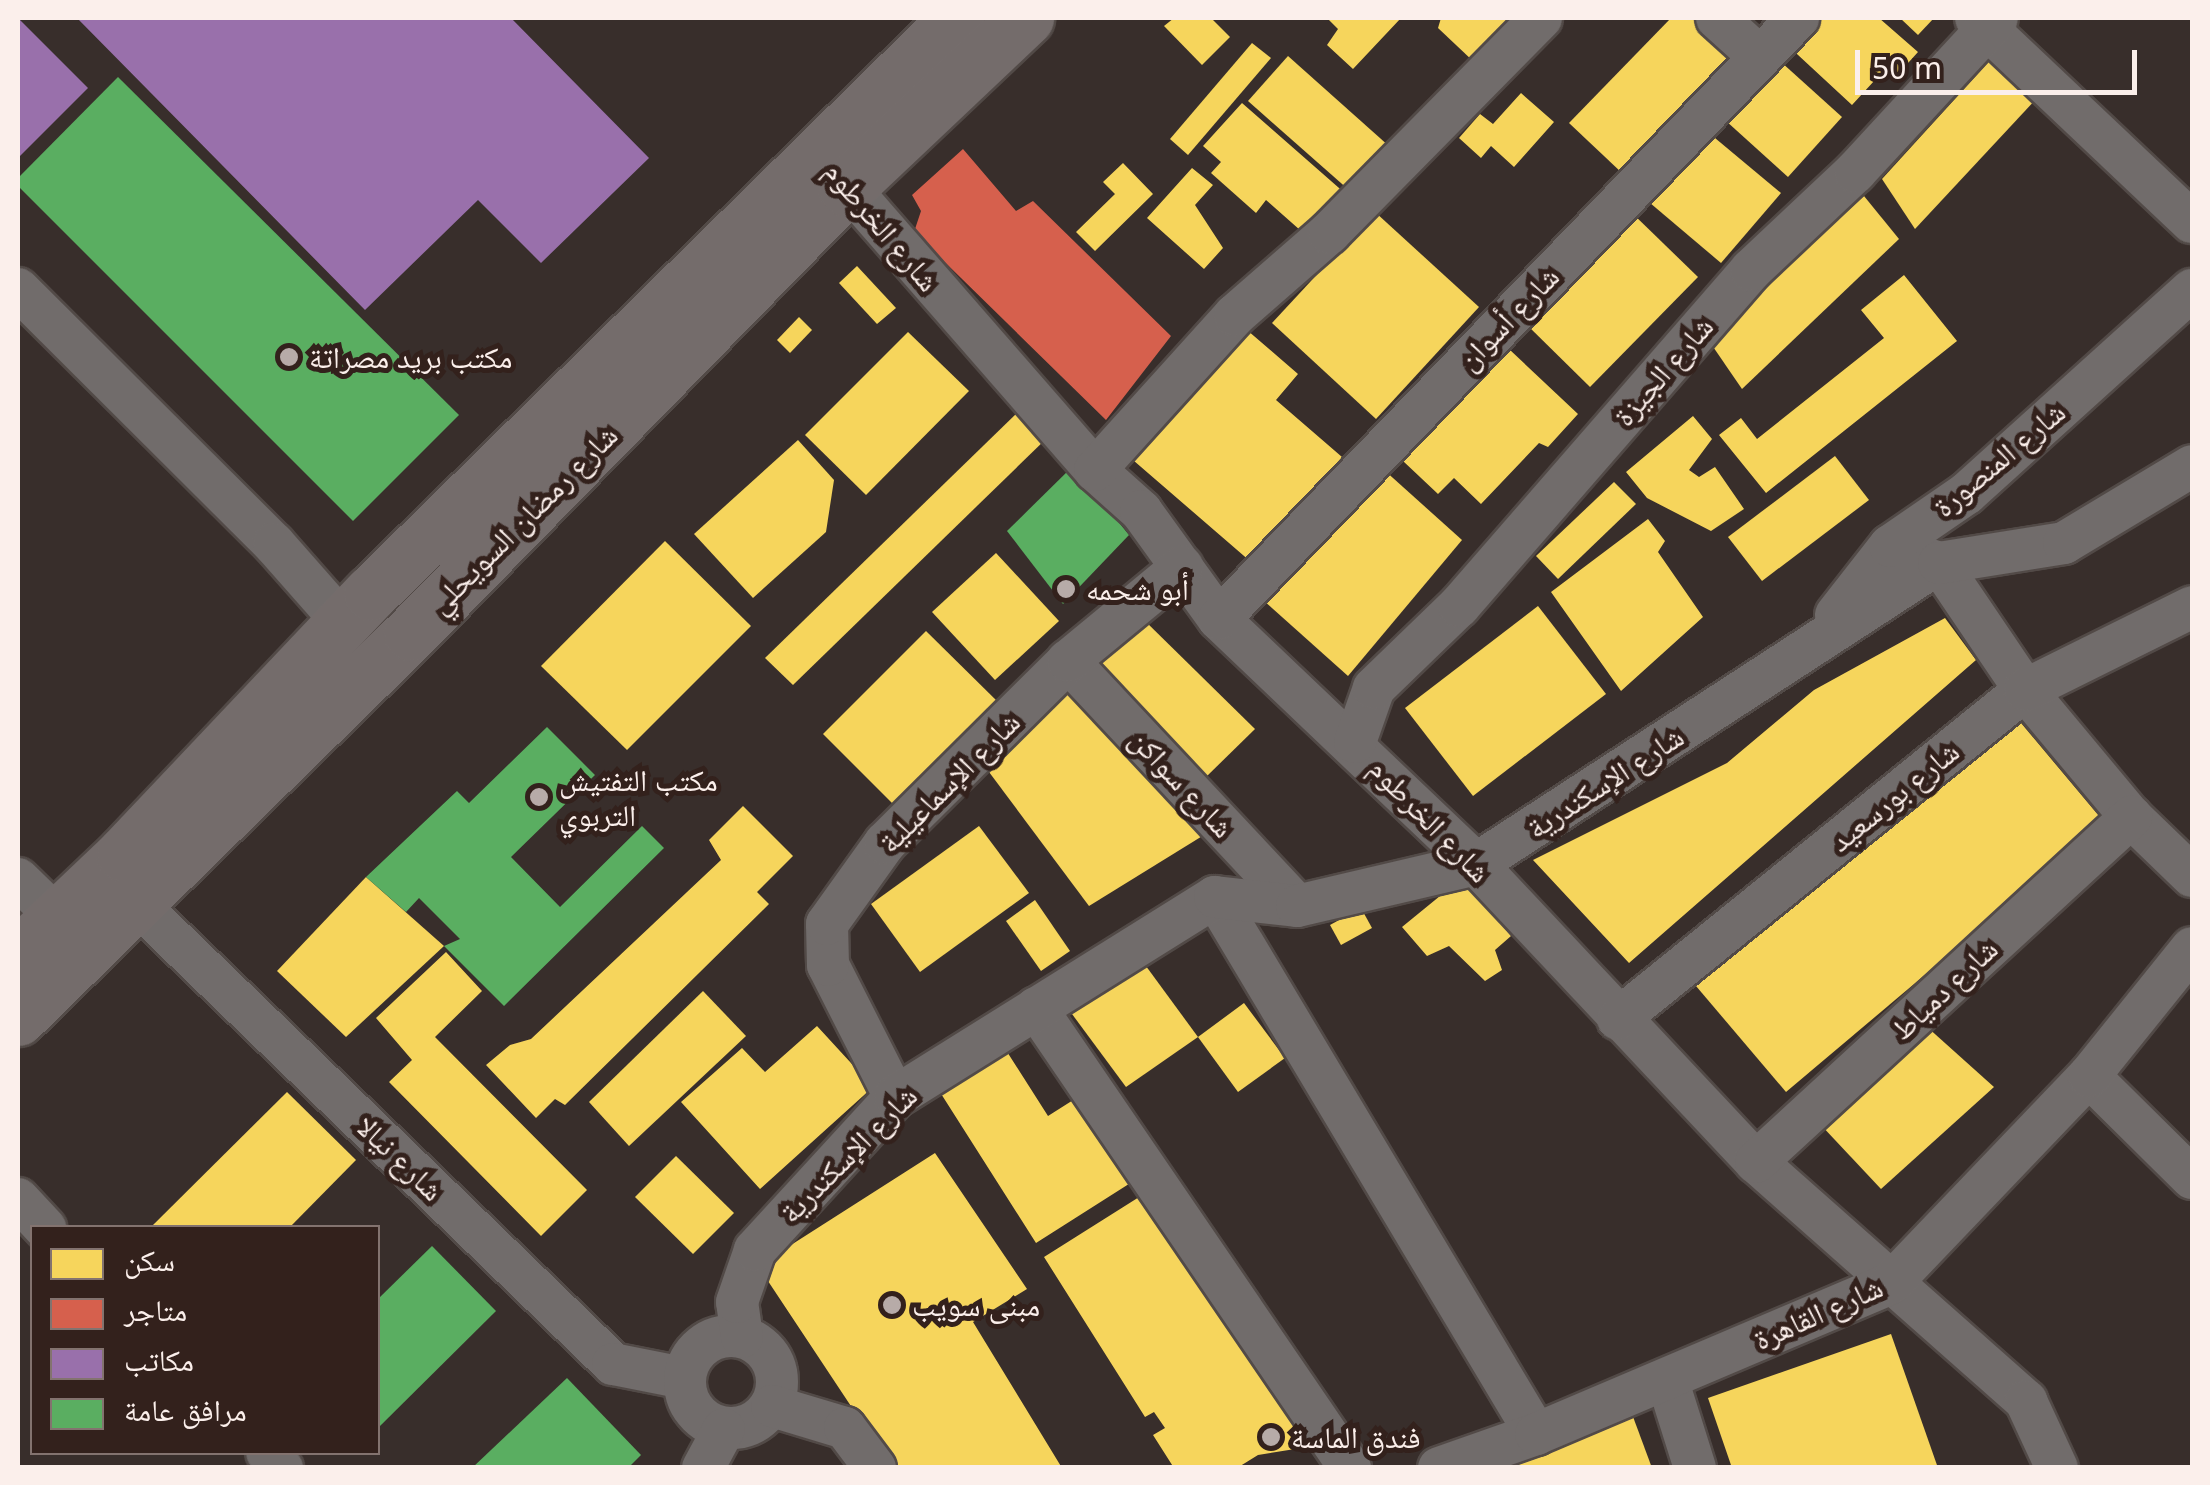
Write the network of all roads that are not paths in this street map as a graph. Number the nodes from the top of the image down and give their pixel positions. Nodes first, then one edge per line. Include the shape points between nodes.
1 (957, 18) edge
2 (1026, 18) edge
3 (1541, 18) edge
4 (1717, 18) edge
5 (1798, 18) edge
6 (1986, 21) edge
7 (1760, 57) junction
8 (833, 170) junction
9 (2192, 222) edge
10 (18, 289) edge
11 (2192, 290) edge
12 (2192, 466) edge
13 (1095, 470) junction
14 (1890, 546) junction
15 (1939, 563) junction
16 (1182, 566) junction
17 (2192, 607) edge
18 (1219, 619) junction
19 (342, 621) junction
20 (1818, 639) junction
21 (1068, 660) junction
22 (2026, 690) junction
23 (1355, 742) junction
24 (2131, 817) junction
25 (1476, 864) junction
26 (2192, 876) edge
27 (37, 897) edge
28 (1216, 897) junction
29 (135, 902) junction
30 (1296, 906) junction
31 (2192, 948) edge
32 (18, 955) edge
33 (1036, 1008) junction
34 (18, 1018) edge
35 (1618, 1020) junction
36 (2090, 1076) junction
37 (895, 1097) junction
38 (1756, 1162) junction
39 (2192, 1178) edge
40 (18, 1199) edge
41 (43, 1225) edge
42 (1892, 1283) junction
43 (742, 1337) junction
44 (684, 1378) junction
45 (1667, 1379) junction
46 (772, 1406) junction
47 (724, 1429) junction
48 (1536, 1434) junction
49 (703, 1468) edge
50 (875, 1468) edge
51 (1350, 1468) edge
52 (1439, 1468) edge
53 (1695, 1468) edge
54 (2057, 1468) edge

1 - 8 main road, شارع رمضان السويحلي
2 - 8 main road, شارع رمضان السويحلي
3 - 13 street via 1329,233 1234,314
4 - 7 street
5 - 7 street, شارع أسوان
6 - 9 street
6 - 23 street, شارع الجيزة via 1855,172 1751,270 1459,606 1374,688
7 - 18 street, شارع أسوان
8 - 13 street, شارع الخرطوم
8 - 19 main road, شارع رمضان السويحلي
8 - 29 main road, شارع رمضان السويحلي via 424,620
10 - 19 street
11 - 14 street, شارع المنصورة via 1967,493
12 - 15 street, شارع الإسكندرية via 2064,543
13 - 16 street, شارع الخرطوم via 1141,512
14 - 15 street
14 - 20 street, شارع المنصورة
15 - 20 street, شارع الإسكندرية
15 - 22 street
16 - 18 street, شارع الخرطوم
16 - 21 street, شارع الإسماعيلية
17 - 22 street, شارع بورسعيد
18 - 23 street, شارع الخرطوم
19 - 27 main road, شارع رمضان السويحلي via 124,854
20 - 25 street, شارع الإسكندرية
21 - 30 street, شارع سواكن
21 - 37 street, شارع الإسماعيلية via 885,843 827,924 828,965
22 - 24 street
22 - 35 street, شارع بورسعيد
23 - 25 street, شارع الخرطوم
24 - 26 street
24 - 38 street, شارع دمياط
25 - 30 street, شارع الإسكندرية
25 - 35 street, شارع الخرطوم
27 - 32 main road, شارع رمضان السويحلي
28 - 30 street, شارع الإسكندرية
28 - 33 street, شارع الإسكندرية
28 - 48 street
29 - 34 main road, شارع رمضان السويحلي
29 - 44 street, شارع نيالا via 614,1364
31 - 36 street, شارع القاهرة
33 - 37 street, شارع الإسكندرية
33 - 51 street
35 - 38 street, شارع الخرطوم
36 - 39 street
36 - 42 street, شارع القاهرة
37 - 43 street, شارع الإسكندرية via 756,1250 737,1302
38 - 42 street, شارع الخرطوم
40 - 41 street
42 - 45 street, شارع القاهرة
42 - 54 street, شارع الخرطوم via 2026,1402
43 - 44 street via 704,1344
43 - 46 street via 774,1364
44 - 47 street via 690,1405
45 - 48 street, شارع القاهرة
45 - 53 street
46 - 47 street via 751,1425
46 - 50 street via 845,1428
47 - 49 street
48 - 52 street, شارع القاهرة

